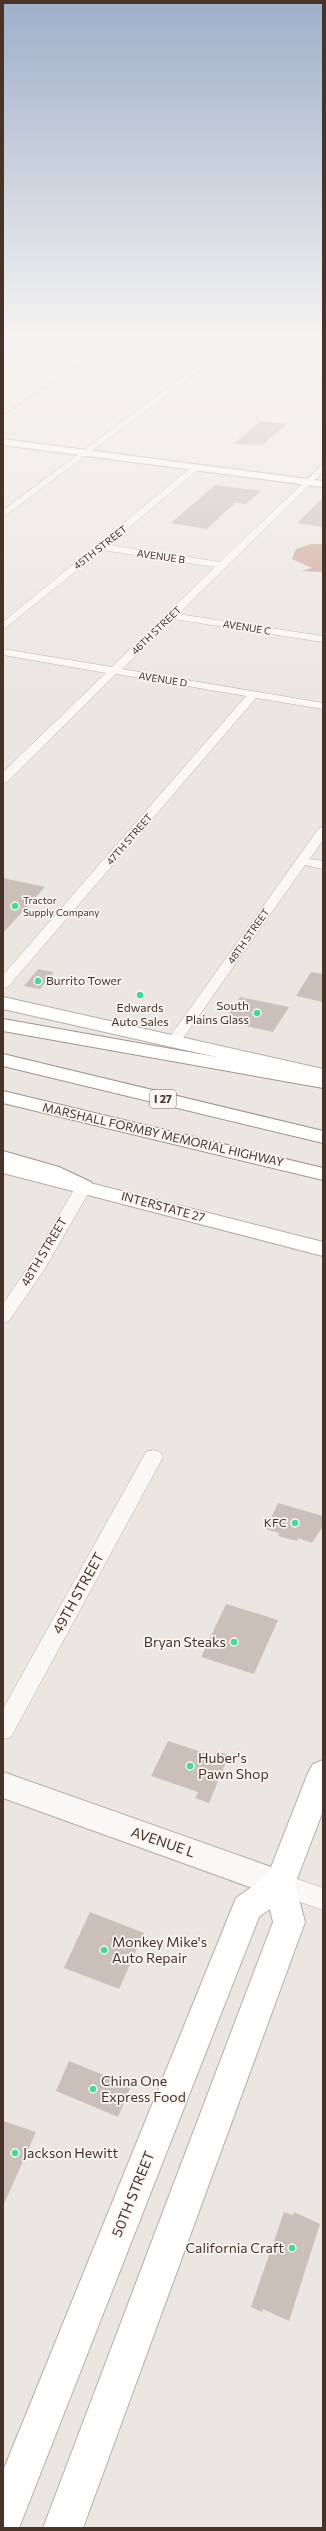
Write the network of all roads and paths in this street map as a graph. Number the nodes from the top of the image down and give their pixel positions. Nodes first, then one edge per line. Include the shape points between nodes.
1 (80, 457) edge
2 (118, 457) edge
3 (196, 467) junction
4 (323, 467) edge
5 (310, 482) junction
6 (323, 484) edge
7 (3, 514) edge
8 (100, 547) junction
9 (223, 565) junction
10 (171, 616) junction
11 (3, 627) edge
12 (323, 639) edge
13 (3, 652) edge
14 (113, 671) junction
15 (254, 694) junction
16 (323, 706) edge
17 (3, 779) edge
18 (323, 831) edge
19 (302, 860) junction
20 (323, 865) edge
21 (3, 984) edge
22 (3, 1003) edge
23 (3, 1025) edge
24 (174, 1041) junction
25 (3, 1060) edge
26 (323, 1075) edge
27 (323, 1082) edge
28 (3, 1097) edge
29 (323, 1137) edge
30 (3, 1157) edge
31 (3, 1167) edge
32 (323, 1174) edge
33 (84, 1187) junction
34 (317, 1248) edge
35 (3, 1317) edge
36 (154, 1457) dead end
37 (3, 1730) edge
38 (323, 1773) edge
39 (3, 1785) edge
40 (280, 1884) junction
41 (323, 1899) edge
42 (3, 2519) edge
43 (63, 2528) edge

1 - 7 street
2 - 3 main road
3 - 5 main road
3 - 8 street, 45TH STREET
4 - 5 street, 46TH STREET
5 - 6 main road
5 - 9 street, 46TH STREET
8 - 9 street, AVENUE B
8 - 11 street, 45TH STREET
9 - 10 street, 46TH STREET
10 - 12 street, AVENUE C
10 - 14 street, 46TH STREET
13 - 14 street, AVENUE D
14 - 15 street, AVENUE D
14 - 17 street, 46TH STREET
15 - 16 street, AVENUE D
15 - 21 street, 47TH STREET
18 - 19 street, 48TH STREET
19 - 20 street
19 - 24 street, 48TH STREET
22 - 24 main road
23 - 27 main road
24 - 26 main road
25 - 29 main road, I 27
28 - 32 main road, MARSHALL FORMBY MEMORIAL HIGHWAY
30 - 33 main road via 52,1172
31 - 33 main road, INTERSTATE 27
33 - 34 main road, INTERSTATE 27
33 - 35 street, 48TH STREET via 35,1270
36 - 37 street, 49TH STREET
38 - 40 main road
39 - 40 street, AVENUE L
40 - 41 street, AVENUE L
40 - 42 main road, 50TH STREET via 247,1908
40 - 43 main road via 289,1922

